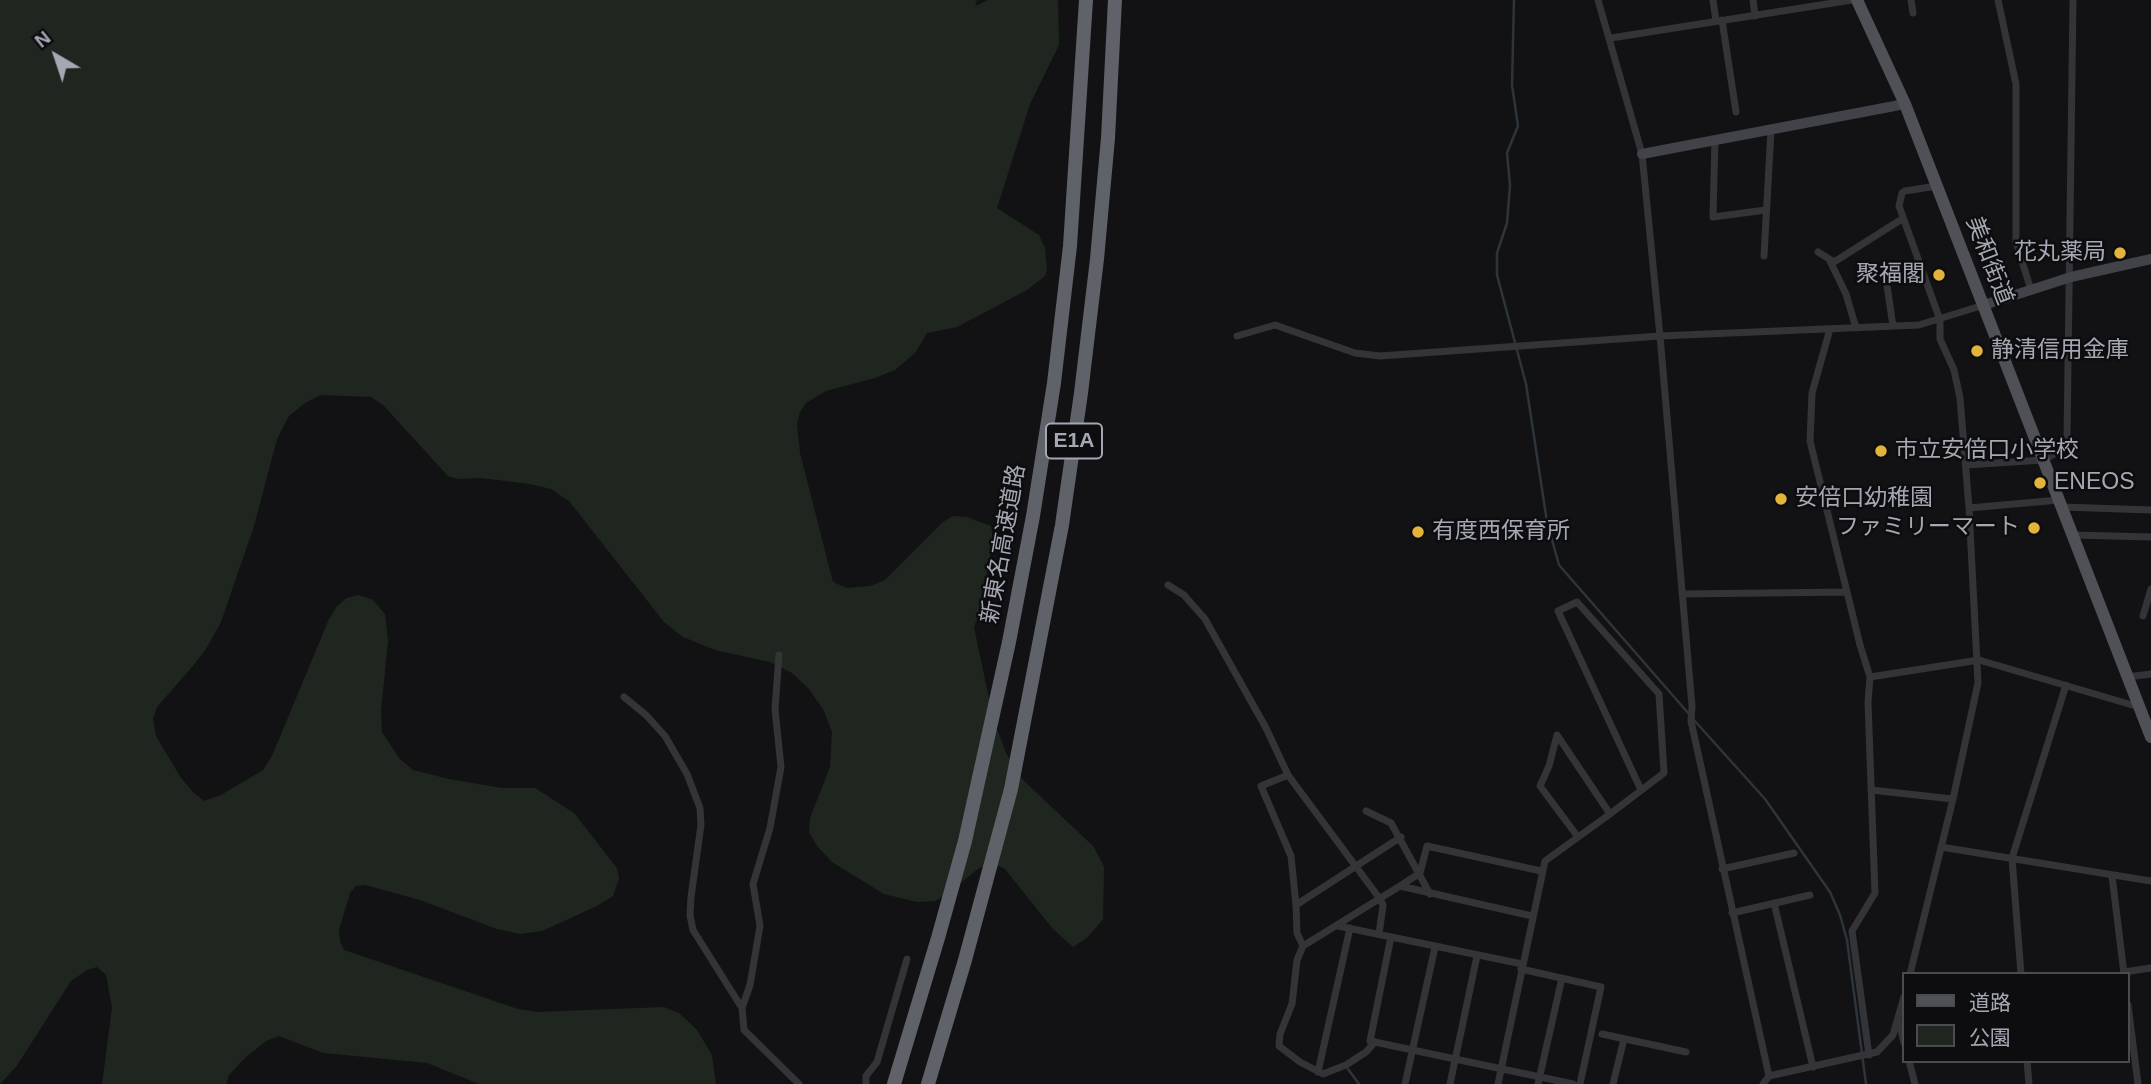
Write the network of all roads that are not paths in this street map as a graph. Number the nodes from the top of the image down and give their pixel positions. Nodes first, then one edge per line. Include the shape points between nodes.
1 (1086, 0) edge
2 (1115, 0) edge
3 (1598, 0) edge
4 (1713, 0) edge
5 (1753, 0) edge
6 (1852, 0) edge
7 (1857, 0) edge
8 (1911, 0) edge
9 (1998, 0) edge
10 (2073, 0) edge
11 (1913, 13) dead end
12 (1755, 16) junction
13 (1719, 21) junction
14 (1611, 38) junction
15 (1905, 104) junction
16 (1736, 112) dead end
17 (1771, 130) junction
18 (1715, 140) junction
19 (1642, 154) junction
20 (1937, 186) junction
21 (1766, 210) junction
22 (1902, 219) junction
23 (1818, 252) dead end
24 (1764, 256) dead end
25 (2151, 260) edge
26 (1830, 261) junction
27 (2071, 277) junction
28 (1886, 279) dead end
29 (2031, 290) junction
30 (1984, 305) junction
31 (1940, 320) junction
32 (1893, 326) junction
33 (1856, 328) junction
34 (1830, 329) junction
35 (1237, 336) dead end
36 (1660, 336) junction
37 (2043, 460) junction
38 (1966, 465) junction
39 (2061, 503) junction
40 (1969, 508) junction
41 (2151, 510) edge
42 (2073, 536) junction
43 (2151, 537) edge
44 (1168, 585) dead end
45 (2151, 589) edge
46 (1847, 592) junction
47 (1682, 594) junction
48 (2143, 616) dead end
49 (779, 655) dead end
50 (1979, 660) junction
51 (2151, 674) edge
52 (1870, 677) junction
53 (2126, 677) junction
54 (2066, 685) junction
55 (624, 697) dead end
56 (2139, 708) junction
57 (2151, 737) edge
58 (1288, 775) junction
59 (1641, 790) junction
60 (1871, 790) junction
61 (1953, 799) junction
62 (1366, 811) dead end
63 (1610, 814) junction
64 (1401, 837) junction
65 (1578, 837) junction
66 (1941, 847) junction
67 (1794, 853) dead end
68 (2012, 858) junction
69 (1354, 867) junction
70 (1722, 869) junction
71 (1541, 871) junction
72 (1420, 873) junction
73 (2112, 876) junction
74 (2151, 881) edge
75 (1400, 886) junction
76 (1430, 894) junction
77 (1810, 895) dead end
78 (1380, 899) junction
79 (1774, 902) junction
80 (1296, 905) junction
81 (1732, 913) junction
82 (1532, 916) junction
83 (1338, 926) junction
84 (1350, 928) junction
85 (1379, 934) junction
86 (1391, 937) junction
87 (1303, 946) junction
88 (1435, 947) junction
89 (1477, 956) junction
90 (907, 959) dead end
91 (1522, 966) junction
92 (2151, 968) edge
93 (1910, 972) edge
94 (2021, 972) edge
95 (2124, 972) edge
96 (2129, 972) edge
97 (1562, 978) junction
98 (1902, 1005) edge
99 (742, 1009) junction
100 (1898, 1021) junction
101 (2130, 1021) edge
102 (1602, 1034) dead end
103 (1902, 1036) edge
104 (1623, 1039) junction
105 (1375, 1042) junction
106 (1413, 1049) junction
107 (1686, 1052) dead end
108 (1869, 1055) junction
109 (1455, 1059) junction
110 (1910, 1063) edge
111 (2027, 1063) edge
112 (1813, 1067) junction
113 (1502, 1068) junction
114 (1318, 1072) junction
115 (1769, 1076) junction
116 (1539, 1080) edge
117 (799, 1084) edge
118 (866, 1084) edge
119 (894, 1084) edge
120 (928, 1084) edge
121 (1405, 1084) edge
122 (1450, 1084) edge
123 (1498, 1084) edge
124 (1573, 1084) edge
125 (1580, 1084) edge
126 (1613, 1084) edge
127 (1763, 1084) edge
128 (1915, 1084) edge
129 (2029, 1084) edge
130 (2138, 1084) edge

1 - 119 highway, 新東名高速道路 / E1A via 1070,246 1054,383 1009,642 965,841
2 - 120 highway, E1A via 1108,138 1082,393 1062,525 993,858
3 - 14 street
4 - 13 street
5 - 12 street
6 - 12 street
7 - 15 main road, 美和街道
8 - 11 street
9 - 29 street via 2016,83 2016,242
10 - 27 street
12 - 13 street
13 - 14 street
13 - 16 street
14 - 19 street
15 - 17 street
15 - 20 main road, 美和街道
17 - 18 street
17 - 21 street
18 - 19 street
18 - 21 street via 1713,217
19 - 36 street
20 - 22 street via 1902,193
20 - 30 main road, 美和街道
21 - 24 street
22 - 26 street
22 - 31 street
23 - 26 street
25 - 27 street
26 - 33 street
27 - 29 street
27 - 37 street via 2067,439 2060,451
28 - 32 street
29 - 30 street
30 - 31 street
30 - 37 main road, 美和街道
31 - 32 street
31 - 38 street via 1940,339 1960,398
32 - 33 street
33 - 34 street
34 - 36 street
34 - 46 street via 1812,393 1810,441
35 - 36 street via 1275,326 1355,353 1380,356
36 - 47 street
37 - 38 street
37 - 39 main road, 美和街道
38 - 40 street
39 - 40 street
39 - 41 street
39 - 42 main road, 美和街道
40 - 50 street
42 - 43 street
42 - 53 main road, 美和街道
44 - 58 street via 1205,619
45 - 48 street
46 - 47 street
46 - 52 street
47 - 70 street via 1691,721
49 - 99 street via 775,709 781,767 753,884 760,926
50 - 52 street
50 - 54 street
50 - 61 street via 1975,706
51 - 53 street
52 - 60 street
53 - 56 main road, 美和街道
54 - 56 street
54 - 68 street
55 - 99 street via 664,736 687,774 700,808 691,897 693,930
56 - 57 main road, 美和街道
58 - 69 street
58 - 80 street via 1261,786 1291,856
59 - 59 street via 1664,773 1660,694 1577,602 1558,611
59 - 63 street
60 - 61 street
60 - 108 street via 1875,893 1852,931
61 - 66 street
62 - 64 street via 1391,823
63 - 65 street
63 - 65 street via 1558,734 1540,786
64 - 69 street
64 - 72 street
65 - 71 street via 1545,861
66 - 68 street
66 - 93 street
67 - 70 street
68 - 73 street
68 - 94 street
69 - 78 street
69 - 80 street
70 - 81 street
71 - 72 street via 1427,846
71 - 82 street
72 - 75 street
72 - 76 street
73 - 74 street
73 - 95 street
75 - 76 street
75 - 78 street
76 - 82 street
77 - 79 street
78 - 83 street
78 - 85 street
79 - 81 street
79 - 112 street
80 - 87 street via 1297,933
81 - 115 street
82 - 91 street
83 - 84 street
83 - 87 street
84 - 85 street
84 - 114 street
85 - 86 street
86 - 88 street
86 - 105 street via 1370,1041
87 - 114 street via 1279,1046
88 - 89 street
88 - 106 street
89 - 91 street
89 - 109 street
90 - 118 street via 877,1062 866,1076
91 - 97 street
91 - 113 street
92 - 96 street
97 - 116 street
97 - 125 street via 1601,987
98 - 100 street
99 - 117 street via 744,1030
100 - 103 street
100 - 108 street via 1885,1045
101 - 130 street
102 - 104 street
104 - 107 street
104 - 126 street
105 - 106 street
105 - 114 street via 1346,1065
106 - 109 street
106 - 121 street
108 - 112 street
109 - 113 street
109 - 122 street
110 - 128 street
111 - 129 street
112 - 115 street
113 - 116 street
113 - 123 street
115 - 127 street
116 - 124 street

